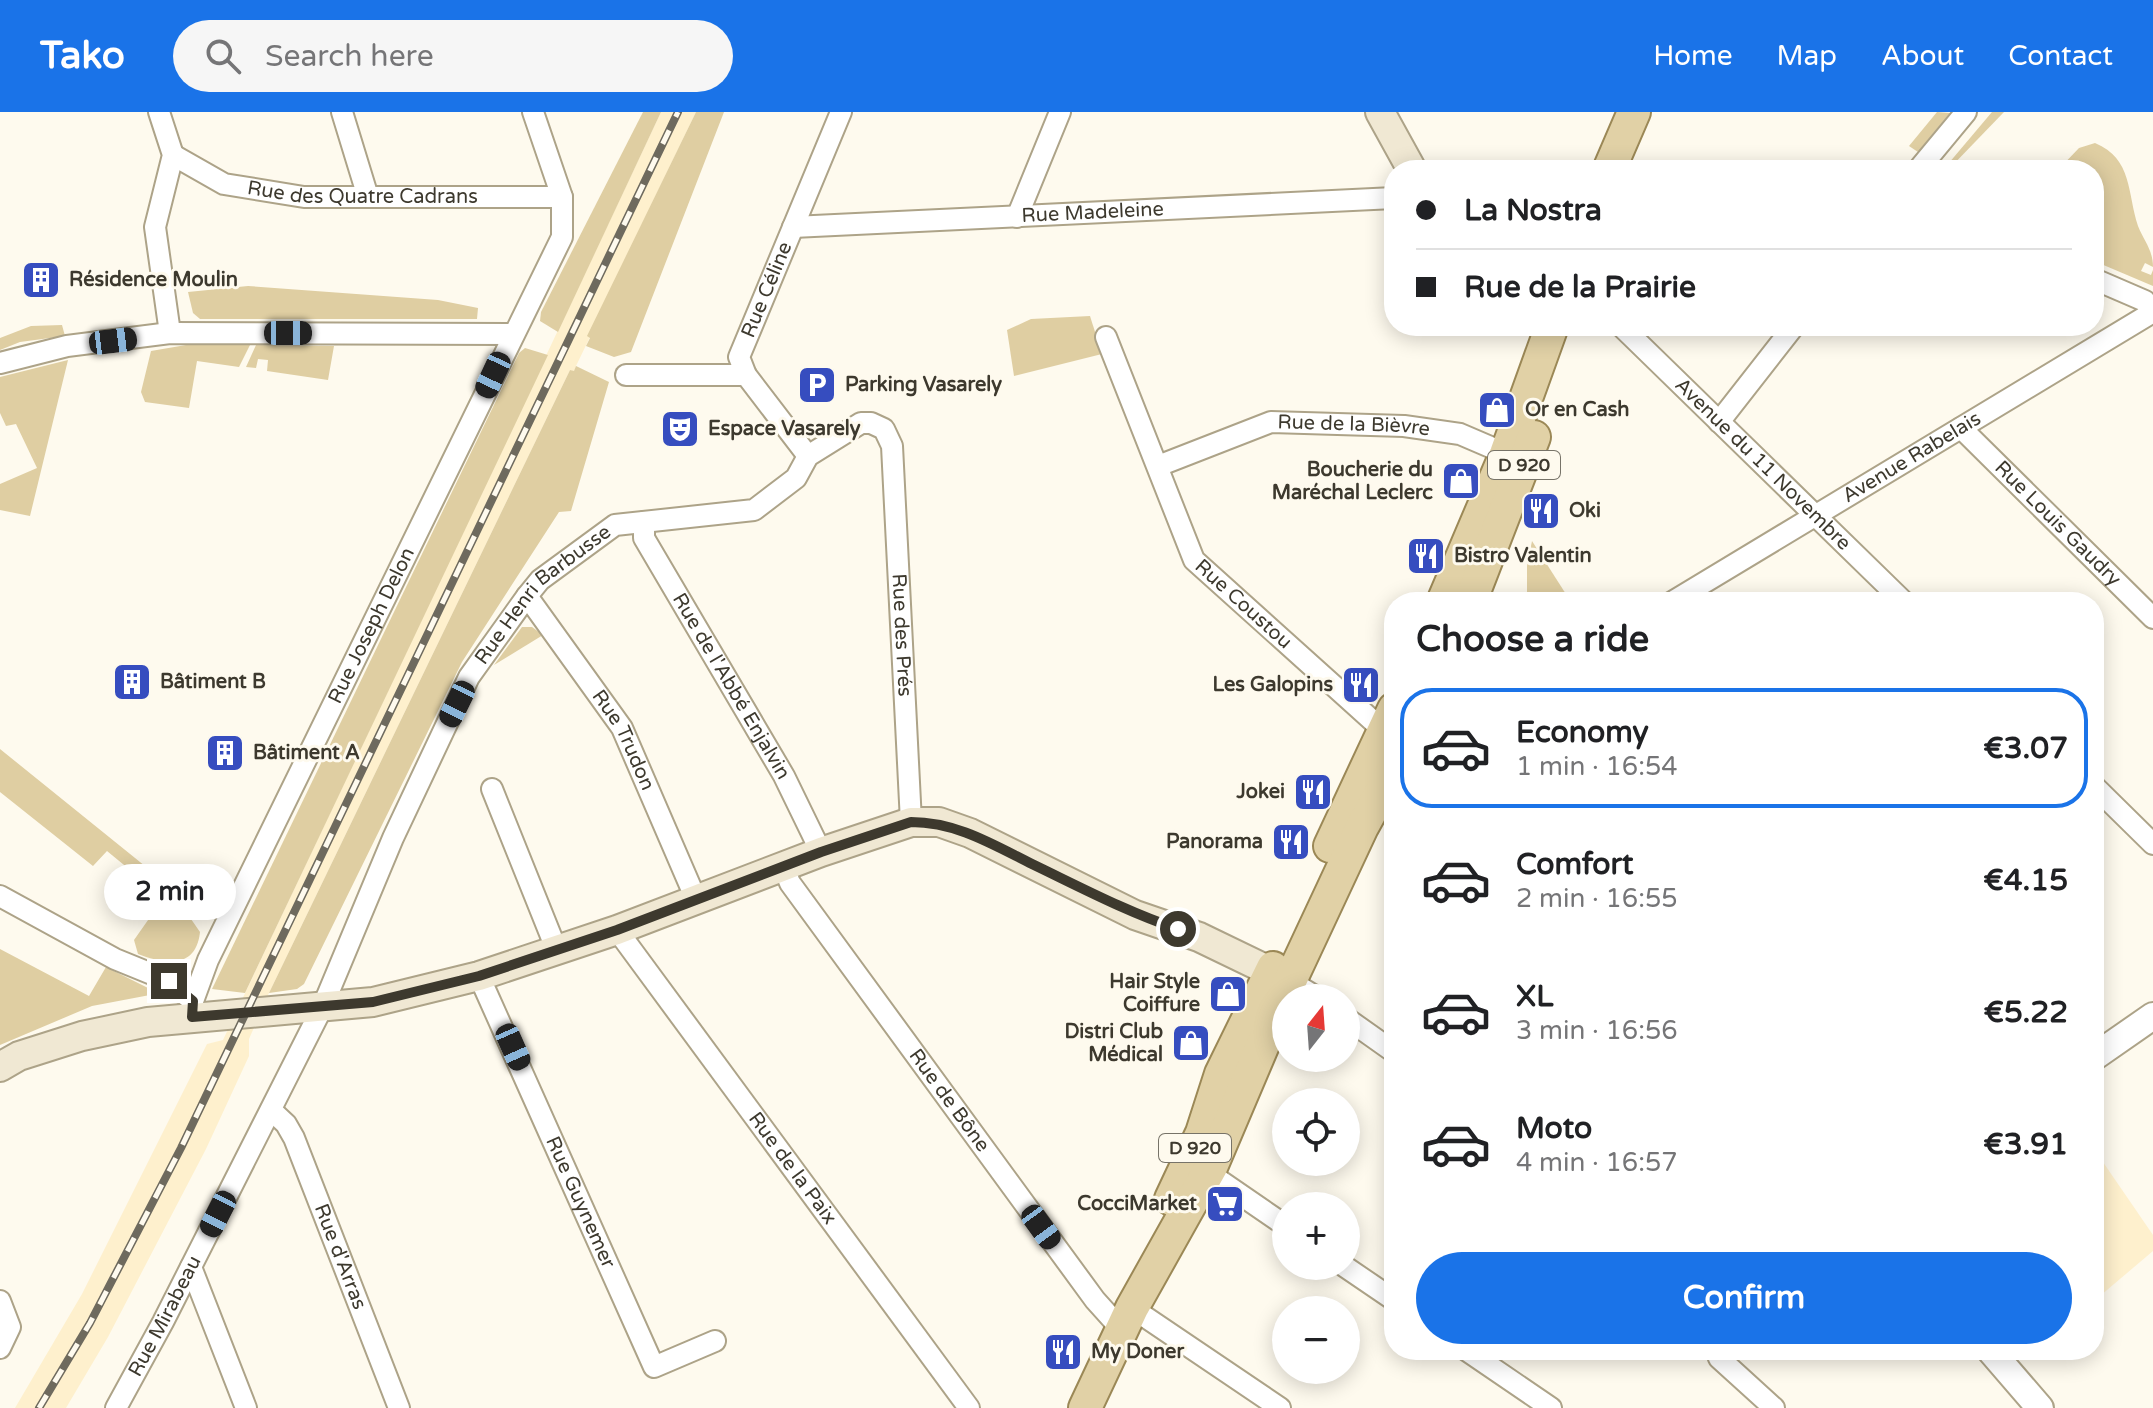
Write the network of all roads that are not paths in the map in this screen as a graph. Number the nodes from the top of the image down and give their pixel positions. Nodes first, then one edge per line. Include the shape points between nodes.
1 (159, 112) edge
2 (342, 112) edge
3 (533, 112) edge
4 (841, 112) edge
5 (1060, 112) edge
6 (1380, 112) edge
7 (1634, 112) edge
8 (1650, 112) edge
9 (1966, 112) edge
10 (173, 155) junction
11 (1406, 160) edge
12 (1613, 160) edge
13 (1633, 160) edge
14 (1926, 160) edge
15 (368, 197) junction
16 (562, 197) junction
17 (1384, 199) edge
18 (1017, 217) junction
19 (793, 227) junction
20 (2104, 283) edge
21 (2152, 313) edge
22 (170, 333) junction
23 (513, 334) junction
24 (1549, 336) edge
25 (1569, 336) edge
26 (1631, 336) edge
27 (1786, 336) edge
28 (1106, 337) dead end
29 (0, 363) edge
30 (626, 375) dead end
31 (746, 375) junction
32 (1719, 422) junction
33 (1961, 428) junction
34 (892, 446) joint
35 (808, 456) junction
36 (1516, 458) junction
37 (1158, 466) junction
38 (1816, 516) junction
39 (644, 522) junction
40 (1448, 592) edge
41 (1473, 592) edge
42 (1689, 592) edge
43 (1894, 592) edge
44 (527, 596) junction
45 (2153, 618) edge
46 (1384, 718) edge
47 (1384, 740) edge
48 (1384, 787) edge
49 (492, 789) dead end
50 (2104, 796) edge
51 (911, 822) junction
52 (2153, 844) edge
53 (821, 852) junction
54 (783, 866) junction
55 (0, 896) edge
56 (695, 897) junction
57 (617, 930) junction
58 (557, 951) junction
59 (479, 976) junction
60 (1280, 976) junction
61 (1294, 984) edge
62 (322, 1008) junction
63 (192, 1009) junction
64 (2153, 1016) edge
65 (1360, 1028) edge
66 (1384, 1045) edge
67 (2104, 1046) edge
68 (0, 1067) edge
69 (271, 1110) junction
70 (1211, 1167) junction
71 (1272, 1216) edge
72 (191, 1267) junction
73 (1360, 1277) edge
74 (1384, 1293) edge
75 (0, 1301) edge
76 (1127, 1319) junction
77 (715, 1341) dead end
78 (0, 1348) edge
79 (1481, 1360) edge
80 (1721, 1360) edge
81 (1999, 1360) edge
82 (116, 1408) edge
83 (246, 1408) edge
84 (399, 1408) edge
85 (969, 1408) edge
86 (1085, 1408) edge
87 (1280, 1408) edge
88 (1551, 1408) edge
89 (1774, 1408) edge
90 (2040, 1408) edge

1 - 10 street
2 - 15 street
3 - 16 street
4 - 19 street, Rue Céline
5 - 18 street
6 - 11 main road
7 - 12 main road
8 - 13 main road
9 - 14 street
10 - 15 street, Rue des Quatre Cadrans via 224,184 304,197
10 - 22 street via 155,227
15 - 16 street, Rue des Quatre Cadrans
16 - 23 street, Rue Joseph Delon via 562,237
17 - 18 street, Rue Madeleine
18 - 19 street, Rue Madeleine
19 - 31 street, Rue Céline via 739,357
20 - 21 street via 2145,301
21 - 33 street, Avenue Rabelais
22 - 23 street
22 - 29 street via 67,346
23 - 63 street, Rue Joseph Delon via 208,960
24 - 36 main road, D 920
25 - 36 main road, D 920
26 - 32 street, Avenue du 11 Novembre
27 - 32 street
28 - 37 street, Rue Coustou
30 - 31 street
31 - 35 street
32 - 38 street, Avenue du 11 Novembre
33 - 38 street, Avenue Rabelais
33 - 45 street, Rue Louis Gaudry
34 - 35 street, Rue Henri Barbusse via 884,429 861,423
34 - 51 street, Rue des Prés
35 - 39 street, Rue Henri Barbusse via 796,478 754,510
36 - 37 street, Rue de la Bièvre via 1460,434 1404,426 1271,422
36 - 40 main road, D 920
36 - 41 main road, D 920
37 - 46 street, Rue Coustou via 1194,560
38 - 42 street, Avenue Rabelais
38 - 43 street, Avenue du 11 Novembre
39 - 44 street, Rue Henri Barbusse via 615,525 540,580
39 - 53 street, Rue de l'Abbé Enjalvin via 644,538 784,776
44 - 56 street, Rue Trudon via 622,728
44 - 62 street, Rue Henri Barbusse via 469,677 393,838
47 - 60 main road, D 920
48 - 60 main road, D 920
49 - 58 street
50 - 52 street
51 - 53 main road
51 - 60 main road via 939,822 970,833 1135,915 1199,937
53 - 54 main road
54 - 56 main road
54 - 76 street, Rue de Bône via 808,909 1095,1300
55 - 63 street via 115,959 169,981
56 - 57 main road
57 - 58 main road
57 - 85 street, Rue de la Paix
58 - 59 main road
59 - 62 main road via 373,1002
59 - 77 street, Rue Guynemer via 654,1367
60 - 61 street
60 - 70 main road, D 920
60 - 76 main road, D 920 via 1221,1074
62 - 63 main road
62 - 69 street, Rue Mirabeau
63 - 68 main road via 82,1036
64 - 67 street
65 - 66 street
69 - 72 street, Rue Mirabeau
69 - 84 street, Rue d'Arras via 294,1138
70 - 71 street via 1219,1180
70 - 76 main road, D 920
72 - 82 street, Rue Mirabeau
72 - 83 street
73 - 74 street
75 - 78 street via 10,1327
76 - 86 main road, D 920
76 - 87 street, Rue de Bône
79 - 88 street
80 - 89 street
81 - 90 street

